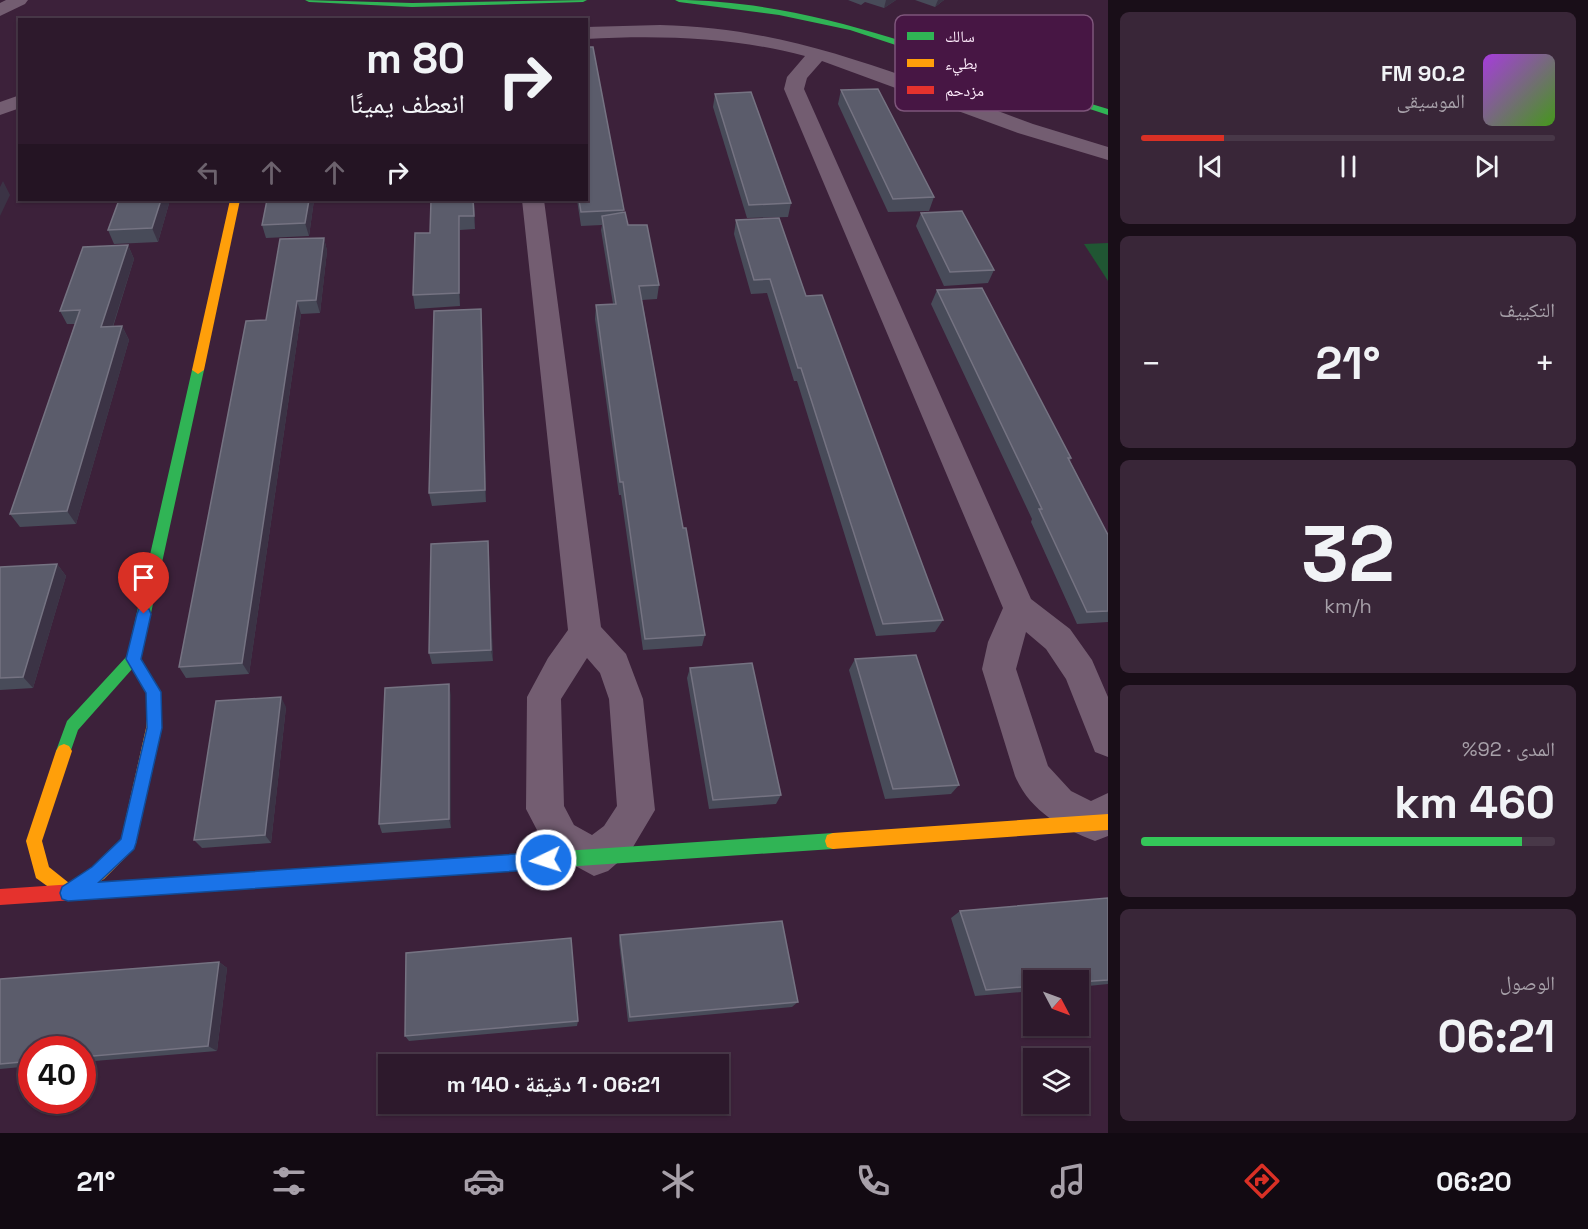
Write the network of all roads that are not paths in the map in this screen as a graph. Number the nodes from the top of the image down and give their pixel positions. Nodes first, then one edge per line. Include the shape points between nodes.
1 (19, 0) edge
2 (309, 0) edge
3 (583, 0) edge
4 (679, 0) edge
5 (0, 11) edge
6 (588, 33) edge
7 (895, 41) edge
8 (818, 54) junction
9 (895, 81) edge
10 (18, 102) edge
11 (1093, 108) edge
12 (0, 109) edge
13 (977, 111) edge
14 (1108, 112) edge
15 (1108, 154) edge
16 (235, 201) edge
17 (533, 201) edge
18 (1018, 608) junction
19 (585, 633) junction
20 (134, 659) junction
21 (1108, 740) edge
22 (1104, 818) edge
23 (594, 857) junction
24 (68, 893) junction
25 (0, 897) edge

1 - 5 street
2 - 3 street via 401,6
4 - 7 street via 801,15
6 - 8 street via 692,32 779,43
8 - 9 street
8 - 18 street via 797,77 794,89
10 - 12 street
11 - 14 street
13 - 15 street
16 - 20 street
17 - 19 street
18 - 21 street via 1058,639 1080,671
18 - 22 street via 999,669 1033,776 1058,804
19 - 23 street via 614,665 626,699 636,810 617,839
19 - 23 street via 544,697 545,809 561,838
20 - 24 street via 153,692 154,728 128,843 98,873
20 - 24 street via 72,726 34,841 42,872
22 - 23 street
23 - 24 street
24 - 25 street

